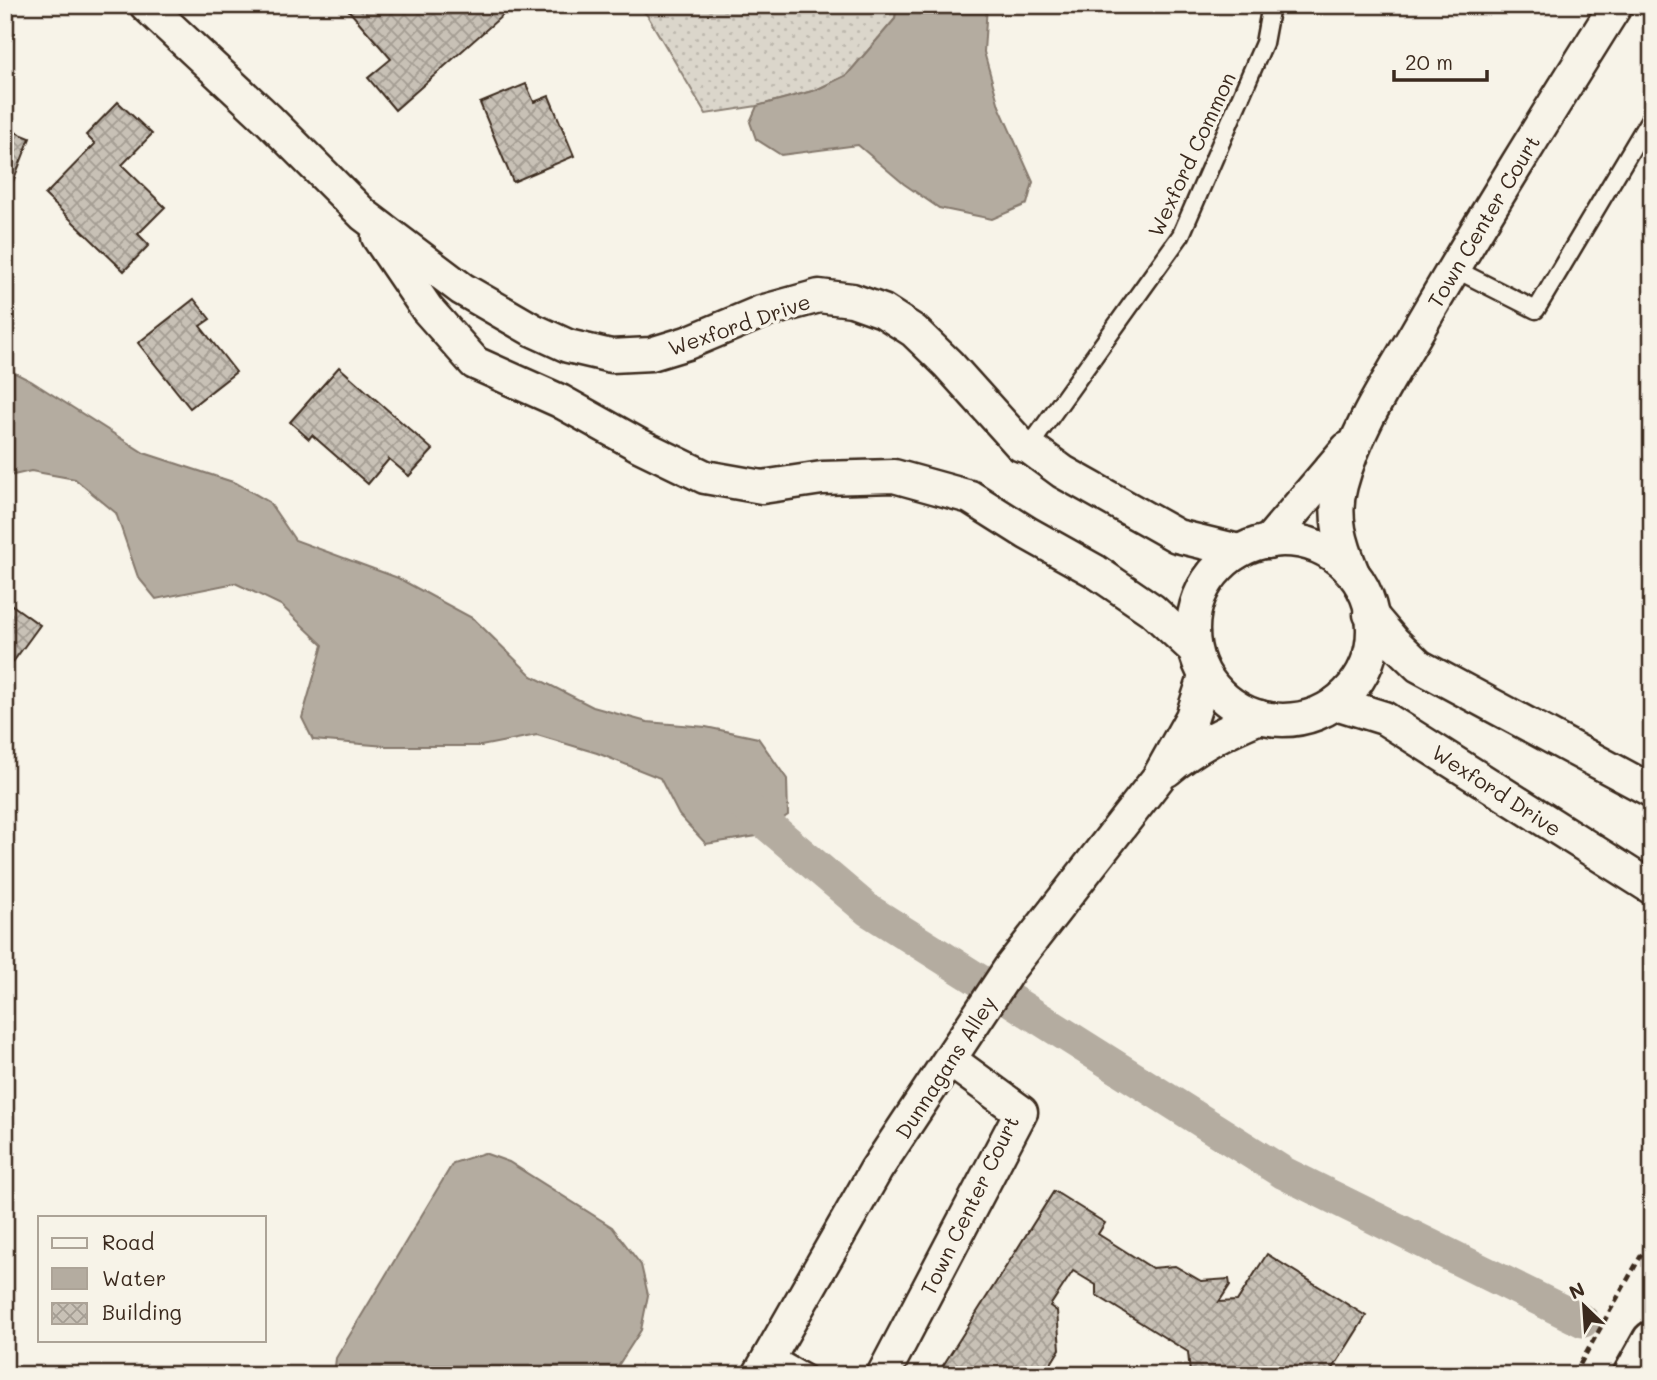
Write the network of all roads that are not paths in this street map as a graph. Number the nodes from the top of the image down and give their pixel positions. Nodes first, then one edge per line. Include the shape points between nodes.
1 (146, 5) edge
2 (1271, 5) edge
3 (1616, 5) edge
4 (1652, 116) edge
5 (364, 215) junction
6 (1453, 268) junction
7 (1355, 440) junction
8 (1029, 447) junction
9 (1268, 542) junction
10 (1239, 551) junction
11 (1353, 573) junction
12 (1370, 614) junction
13 (1199, 663) junction
14 (1336, 703) junction
15 (1260, 717) junction
16 (1157, 778) junction
17 (1652, 791) edge
18 (1652, 888) edge
19 (950, 1060) junction
20 (1652, 1341) edge
21 (765, 1364) edge
22 (808, 1375) edge
23 (883, 1375) edge
24 (1633, 1375) edge

1 - 5 street, Wexford Drive
2 - 8 lane, Wexford Common via 1264,43 1181,235
3 - 6 street, Town Center Court
4 - 6 lane via 1536,310
5 - 8 street, Wexford Drive via 462,289 533,330 568,346 611,356 651,354 761,312 820,296 852,300 883,311 914,331 1021,445
5 - 13 street, Wexford Drive via 427,309 475,363 705,477 762,487 822,478 894,476 970,497 1152,610
6 - 7 street, Town Center Court
7 - 9 street
7 - 11 street via 1337,514 1340,541
8 - 10 street, Wexford Drive via 1063,472 1177,536
9 - 10 street, Wexford Drive
9 - 11 street, Wexford Drive via 1300,541 1328,552
10 - 13 street, Wexford Drive via 1216,569 1200,593 1193,620
11 - 12 street, Wexford Drive via 1368,599
12 - 14 street, Wexford Drive via 1369,658 1356,683
12 - 17 street, Wexford Drive via 1419,666
13 - 15 street, Wexford Drive via 1224,699
13 - 16 street via 1192,717
14 - 15 street, Wexford Drive via 1310,716 1279,721
14 - 18 street, Wexford Drive via 1384,718
15 - 16 street via 1215,736
16 - 19 street, Dunnagans Alley via 1010,968
19 - 21 street, Dunnagans Alley via 876,1170
19 - 23 street, Town Center Court via 1021,1112
20 - 24 highway
21 - 22 lane

